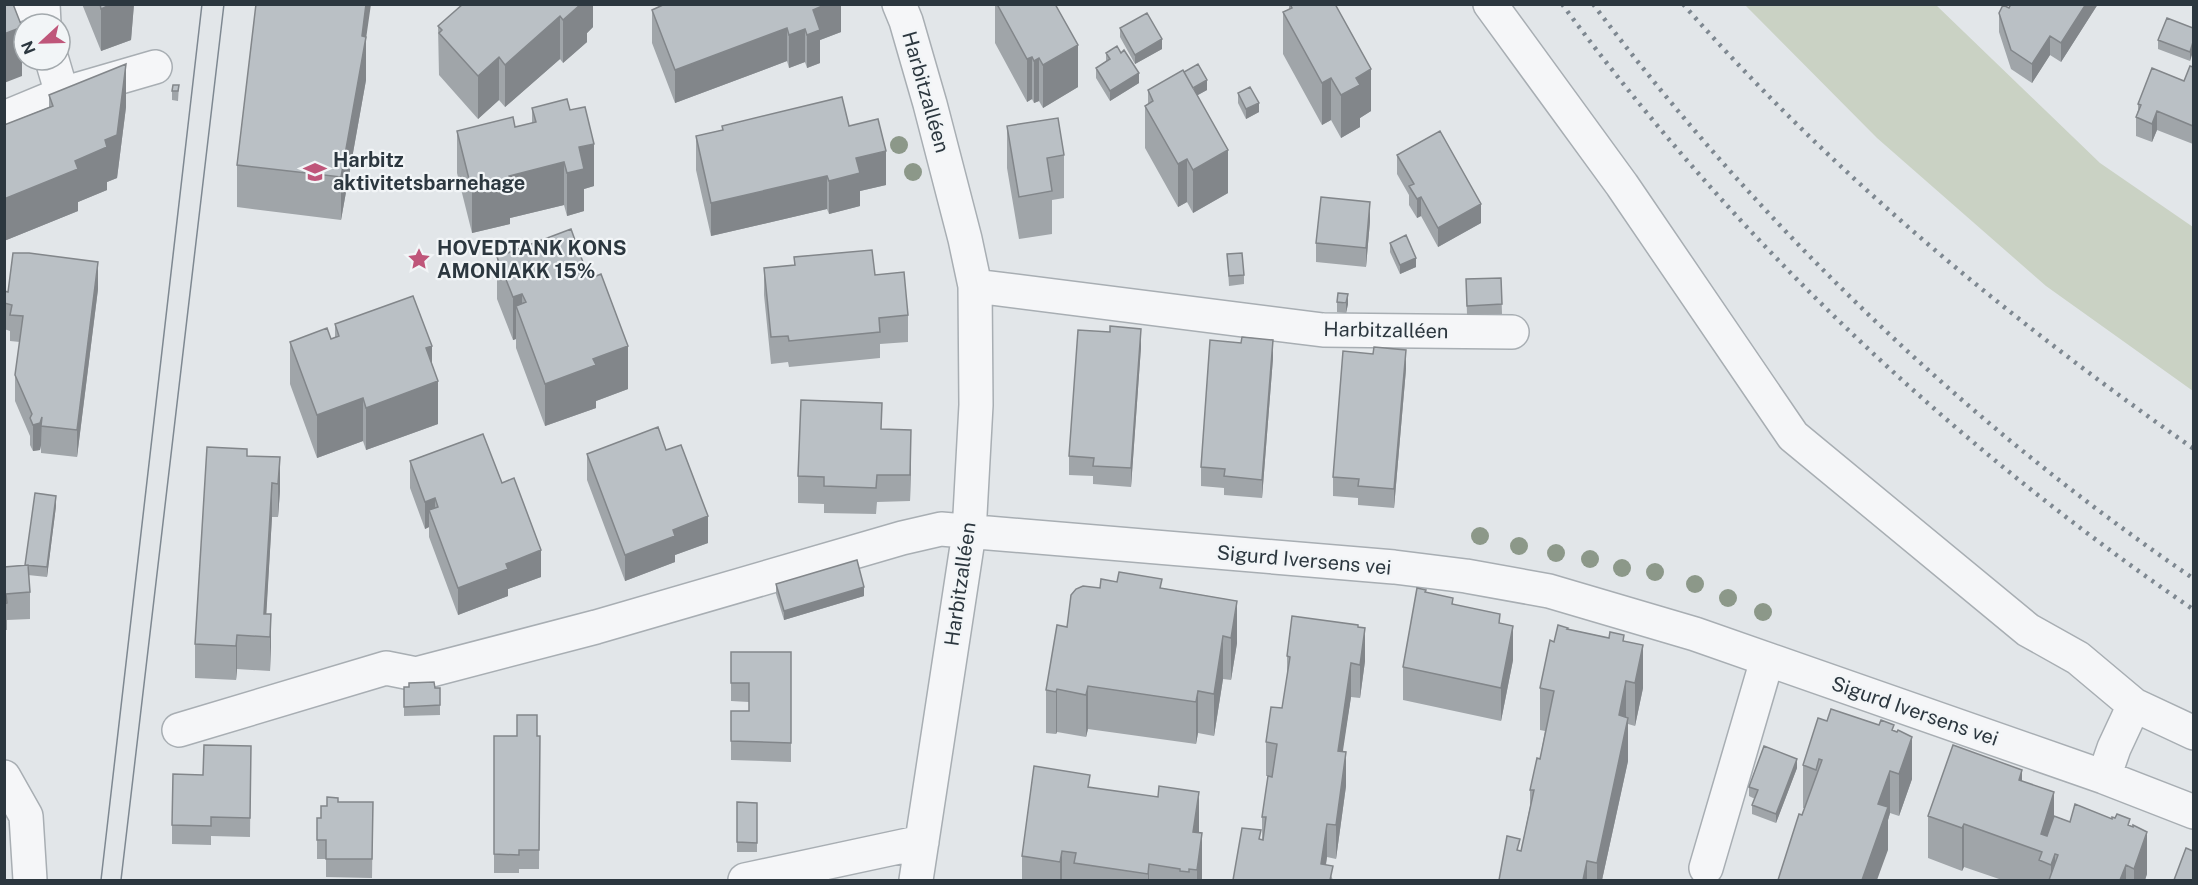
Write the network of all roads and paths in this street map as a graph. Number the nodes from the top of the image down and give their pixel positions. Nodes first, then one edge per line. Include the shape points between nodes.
1 (19, 4) edge
2 (899, 4) edge
3 (1490, 4) edge
4 (4, 10) edge
5 (155, 67) dead end
6 (56, 72) edge
7 (62, 94) junction
8 (4, 118) edge
9 (975, 286) junction
10 (1512, 332) dead end
11 (969, 533) junction
12 (1767, 660) junction
13 (2134, 705) junction
14 (178, 730) dead end
15 (2193, 733) edge
16 (4, 777) edge
17 (2104, 777) junction
18 (2193, 812) edge
19 (922, 842) junction
20 (1706, 868) dead end
21 (30, 880) edge
22 (745, 880) edge
23 (916, 880) edge

1 - 4 street
2 - 9 street, Harbitzalléen via 930,104
3 - 13 street via 1622,185 1793,436 2028,630 2078,658
5 - 7 street
6 - 7 street
7 - 8 street
9 - 10 street, Harbitzalléen via 1323,330
9 - 11 street, Harbitzalléen via 976,405
11 - 12 street, Sigurd Iversens vei via 1445,574 1549,591 1630,631 1695,634
11 - 14 street, Sigurd Iversens vei via 941,530 902,538 585,630 416,674 386,668
11 - 19 street, Harbitzalléen
12 - 17 street, Sigurd Iversens vei
12 - 20 street
13 - 15 street
13 - 17 street
16 - 21 street via 26,816
17 - 18 street, Sigurd Iversens vei
19 - 22 street
19 - 23 street, Harbitzalléen

